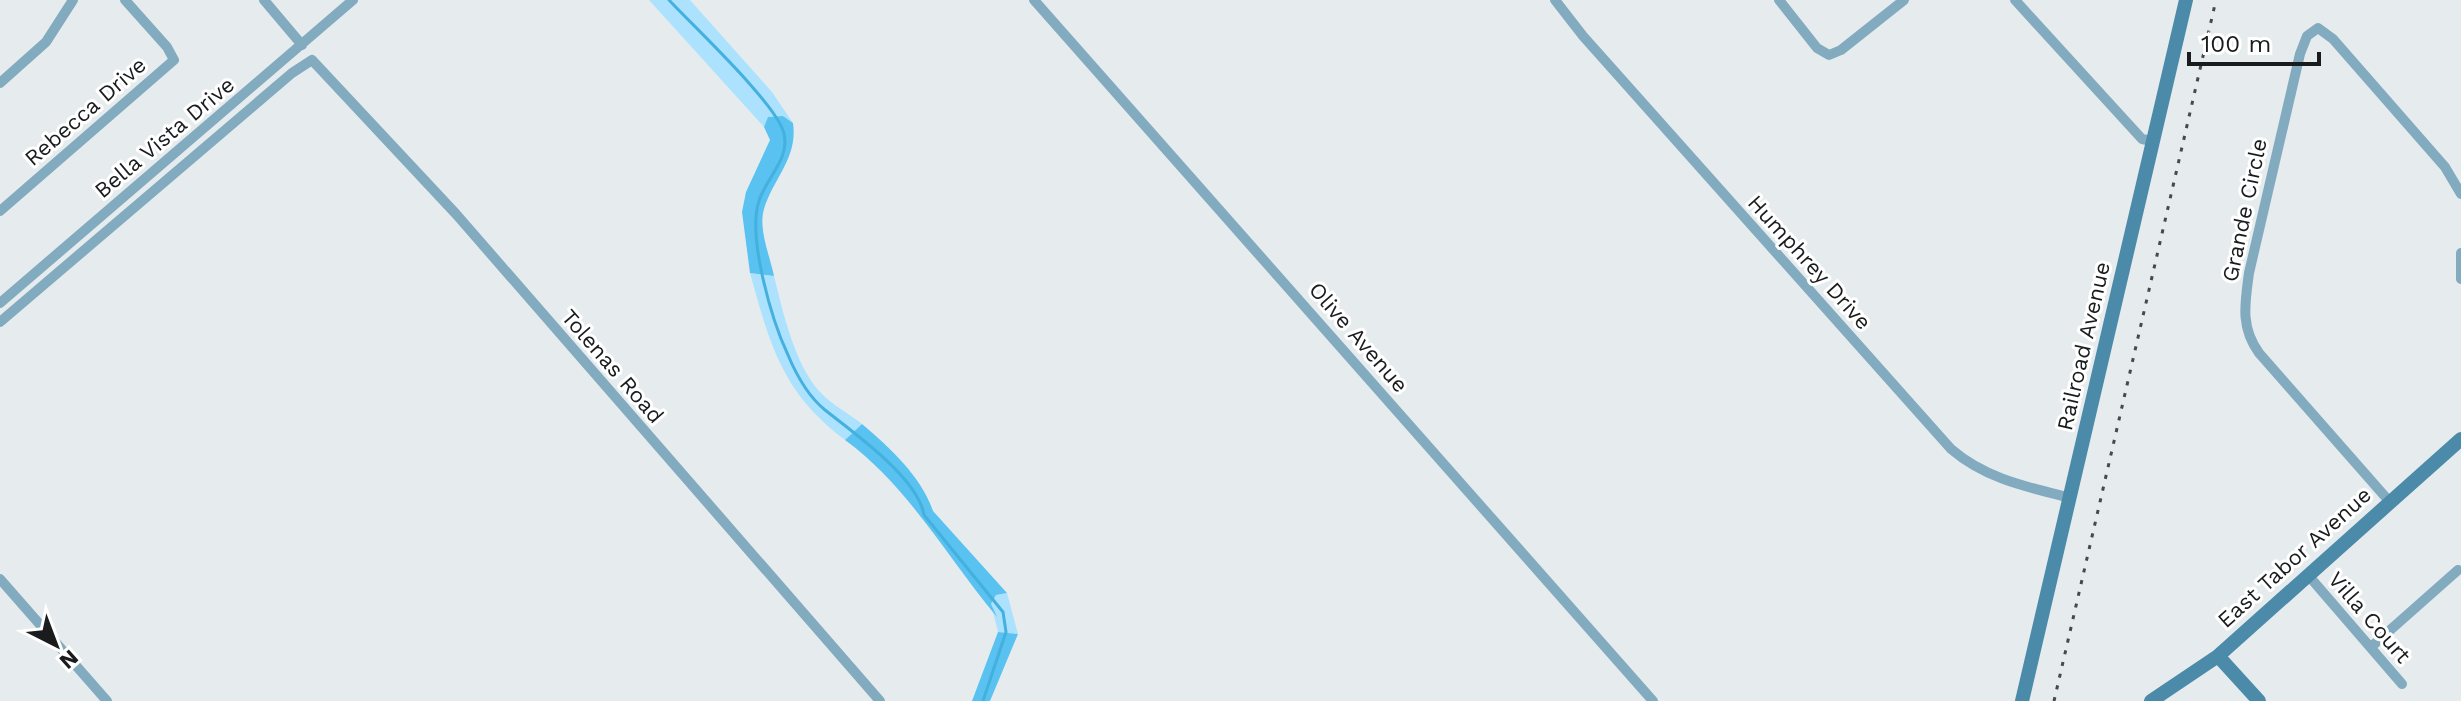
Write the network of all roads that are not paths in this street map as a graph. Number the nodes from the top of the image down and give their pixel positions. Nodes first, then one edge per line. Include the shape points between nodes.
1 (73, 0) edge
2 (125, 0) edge
3 (264, 0) edge
4 (353, 0) edge
5 (1034, 0) edge
6 (1555, 0) edge
7 (1779, 0) edge
8 (1904, 0) edge
9 (2015, 0) edge
10 (2186, 0) edge
11 (2317, 14) dead end
12 (2318, 28) junction
13 (302, 45) junction
14 (0, 83) edge
15 (2152, 141) junction
16 (2461, 194) edge
17 (0, 211) edge
18 (2461, 253) edge
19 (2461, 279) edge
20 (0, 303) edge
21 (0, 322) edge
22 (2461, 439) edge
23 (2071, 498) junction
24 (2389, 501) junction
25 (2458, 570) dead end
26 (2308, 575) junction
27 (0, 579) edge
28 (2371, 647) junction
29 (2218, 656) junction
30 (2402, 684) dead end
31 (107, 701) edge
32 (880, 701) edge
33 (1653, 701) edge
34 (2022, 701) edge
35 (2151, 701) edge
36 (2259, 701) edge

1 - 14 street via 46,42
2 - 17 street, Rebecca Drive via 174,60
3 - 13 street
4 - 13 street, Bella Vista Drive
5 - 33 street, Olive Avenue
6 - 23 street, Humphrey Drive via 1951,449 2015,485
7 - 8 street via 1817,48 1829,55
9 - 15 street via 2142,139
10 - 15 main road, Railroad Avenue
11 - 12 street
12 - 16 street via 2445,167
12 - 24 street, Grande Circle via 2307,36 2300,54 2249,273 2245,321 2259,353
13 - 20 street, Bella Vista Drive
15 - 23 main road, Railroad Avenue
18 - 19 street
21 - 32 street, Tolenas Road via 312,60 456,214
22 - 24 main road, East Tabor Avenue
23 - 34 main road, Railroad Avenue
24 - 26 main road, East Tabor Avenue
25 - 28 street
26 - 28 street, Villa Court
26 - 29 main road, East Tabor Avenue
27 - 31 street
28 - 30 street, Villa Court
29 - 35 main road, East Tabor Avenue
29 - 36 main road

